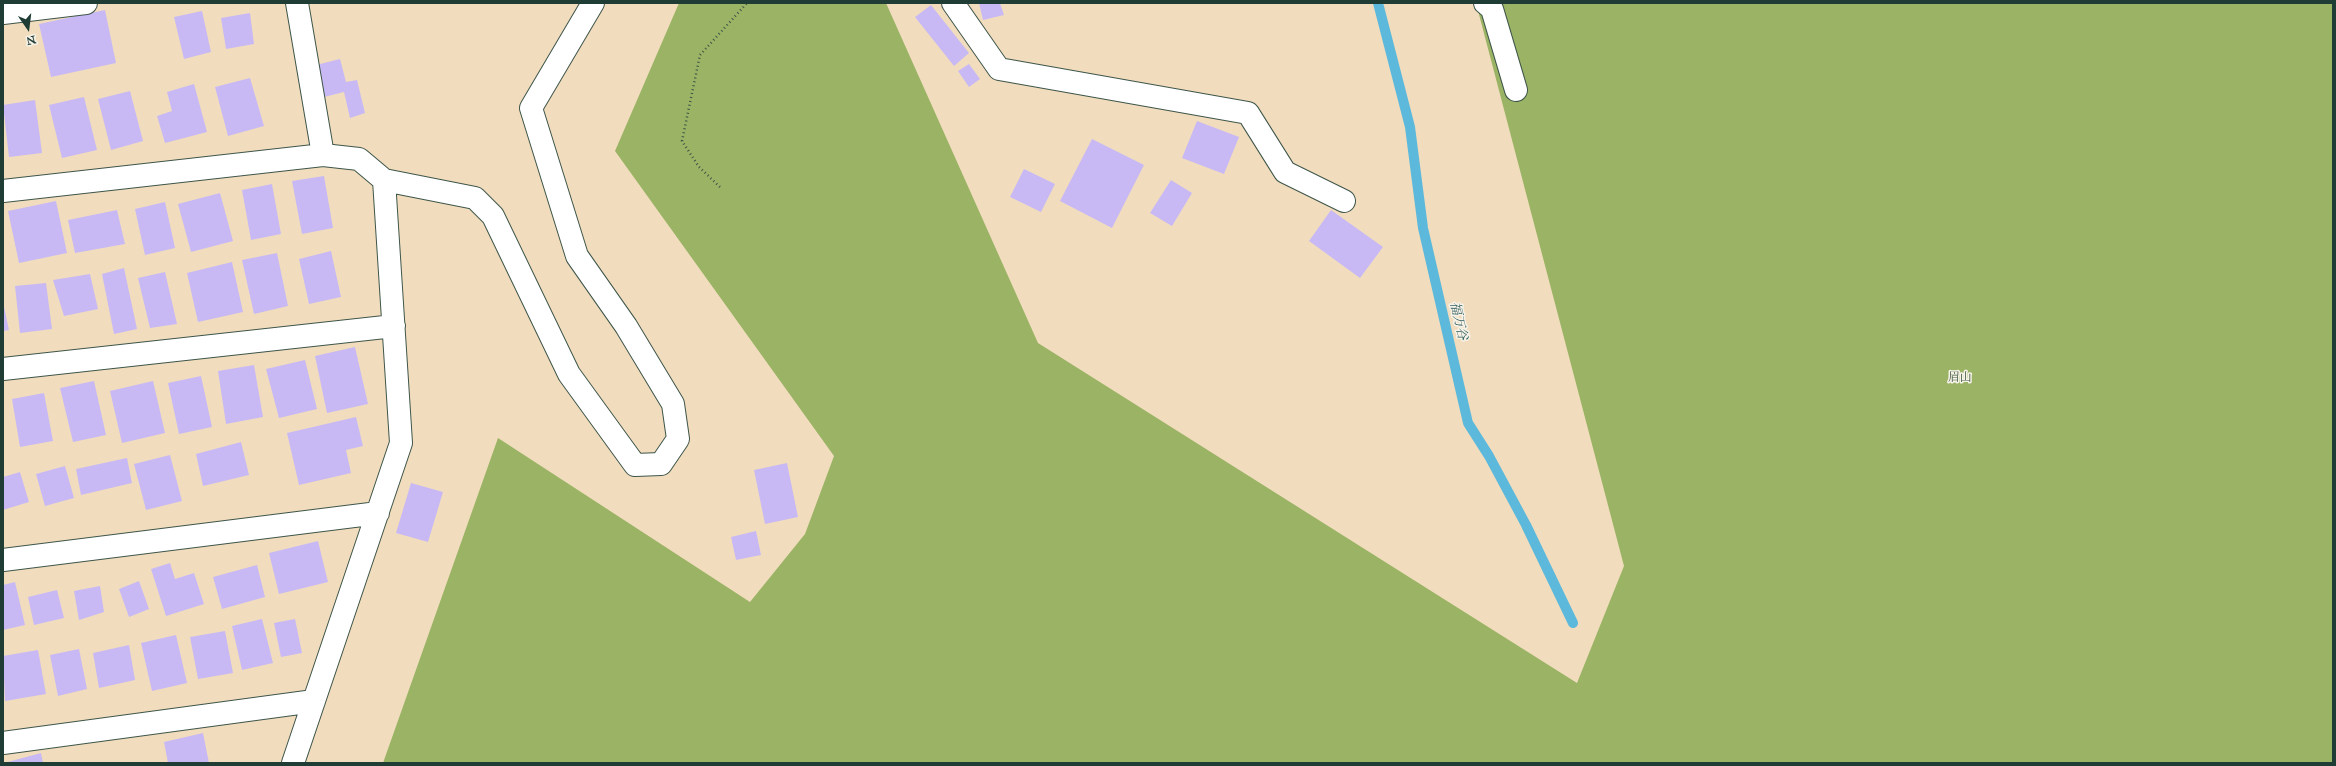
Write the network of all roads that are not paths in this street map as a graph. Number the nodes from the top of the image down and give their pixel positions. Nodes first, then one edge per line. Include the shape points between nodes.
1 (86, 3) edge
2 (297, 3) edge
3 (593, 3) edge
4 (953, 3) edge
5 (1485, 3) edge
6 (3, 13) edge
7 (1516, 90) dead end
8 (323, 155) junction
9 (384, 180) junction
10 (3, 191) edge
11 (1344, 201) dead end
12 (394, 326) junction
13 (3, 369) edge
14 (378, 513) junction
15 (3, 560) edge
16 (314, 701) junction
17 (3, 743) edge
18 (292, 763) edge

1 - 6 street
2 - 8 street
3 - 9 street via 531,108 577,256 626,326 673,404 678,440 661,464 635,465 569,374 493,216 475,198
4 - 11 street via 999,69 1248,113 1285,172
5 - 7 street via 1492,9
8 - 9 street via 359,159
8 - 10 street
9 - 12 street
12 - 13 street
12 - 14 street via 401,443
14 - 15 street
14 - 16 street
16 - 17 street
16 - 18 street

